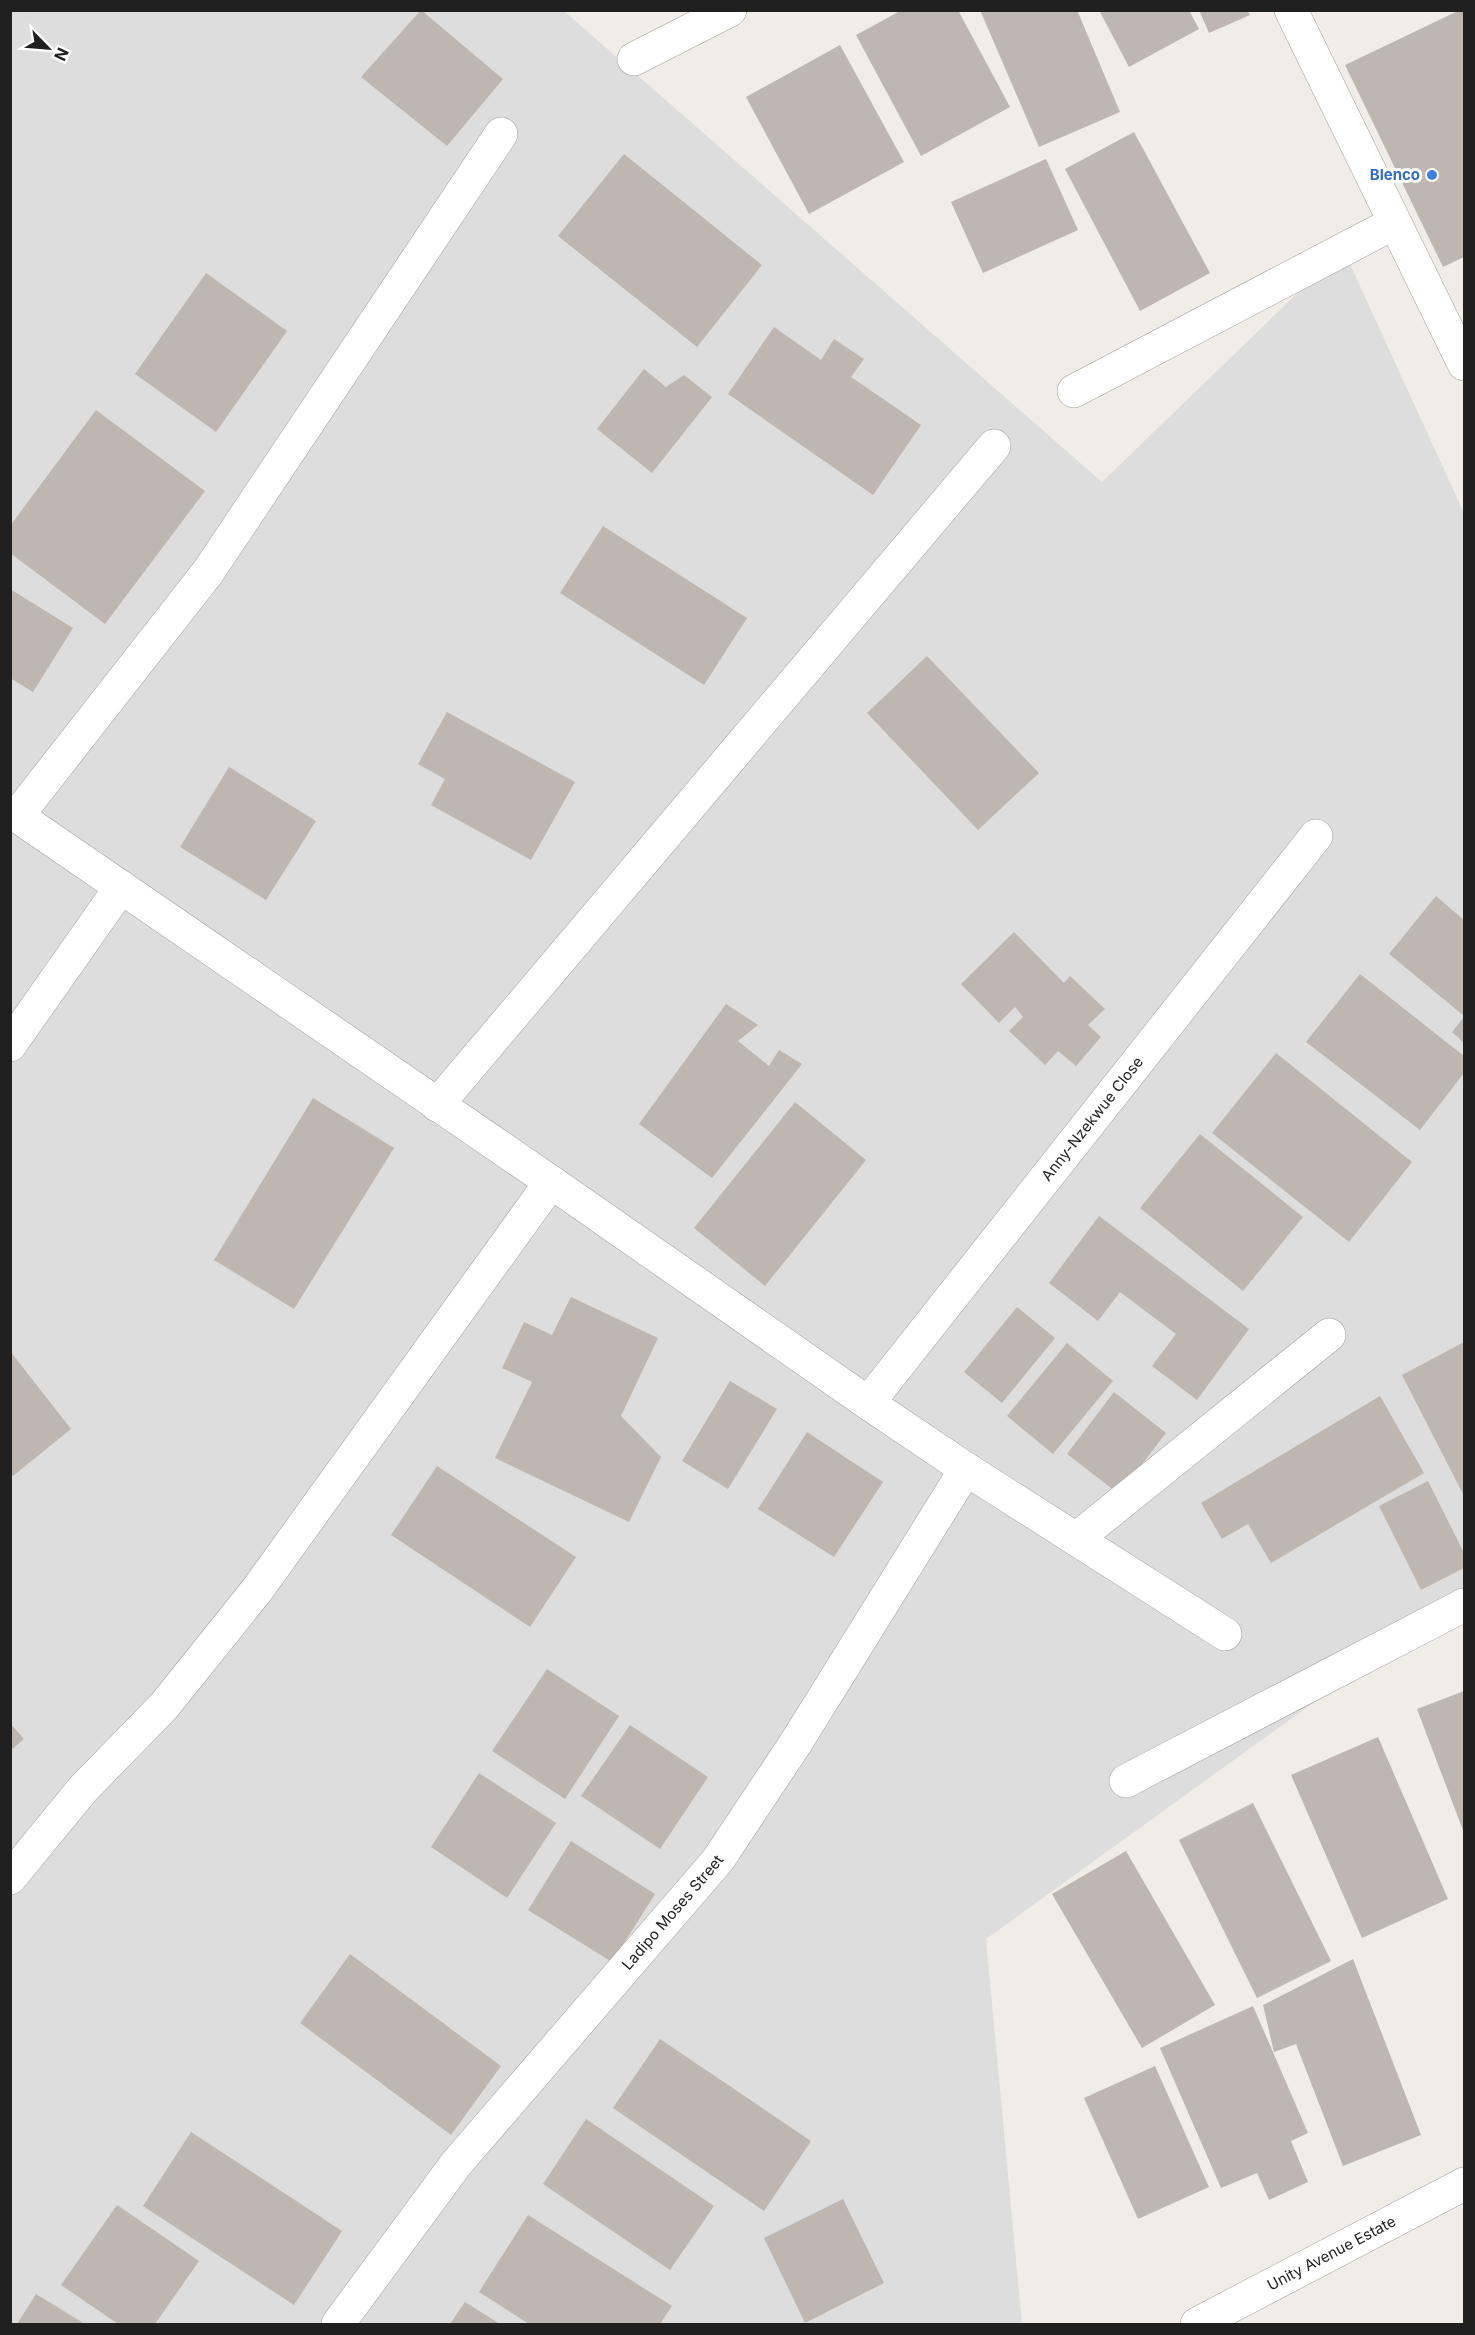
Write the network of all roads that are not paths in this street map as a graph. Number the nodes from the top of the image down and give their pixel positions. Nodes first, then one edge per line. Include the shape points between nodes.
1 (730, 10) edge
2 (1291, 10) edge
3 (634, 59) dead end
4 (501, 134) dead end
5 (1394, 222) junction
6 (1464, 364) edge
7 (1074, 391) dead end
8 (994, 446) dead end
9 (14, 814) edge
10 (1316, 836) dead end
11 (121, 887) junction
12 (10, 1045) edge
13 (437, 1105) junction
14 (551, 1182) junction
15 (1329, 1335) dead end
16 (868, 1404) junction
17 (966, 1469) junction
18 (1076, 1539) junction
19 (1464, 1605) edge
20 (1225, 1634) dead end
21 (1126, 1781) dead end
22 (10, 1878) edge
23 (1464, 2184) edge
24 (338, 2325) edge
25 (1197, 2325) edge

1 - 3 street
2 - 5 street
4 - 9 street via 208,572
5 - 6 street
5 - 7 street
8 - 13 street
9 - 11 street
10 - 16 street, Anny-Nzekwue Close
11 - 12 street
11 - 13 street
13 - 14 street
14 - 16 street
14 - 22 street via 257,1590 164,1706 83,1789
15 - 18 street
16 - 17 street
17 - 18 street
17 - 24 street, Ladipo Moses Street via 718,1860 456,2164
18 - 20 street
19 - 21 street
23 - 25 street, Unity Avenue Estate

